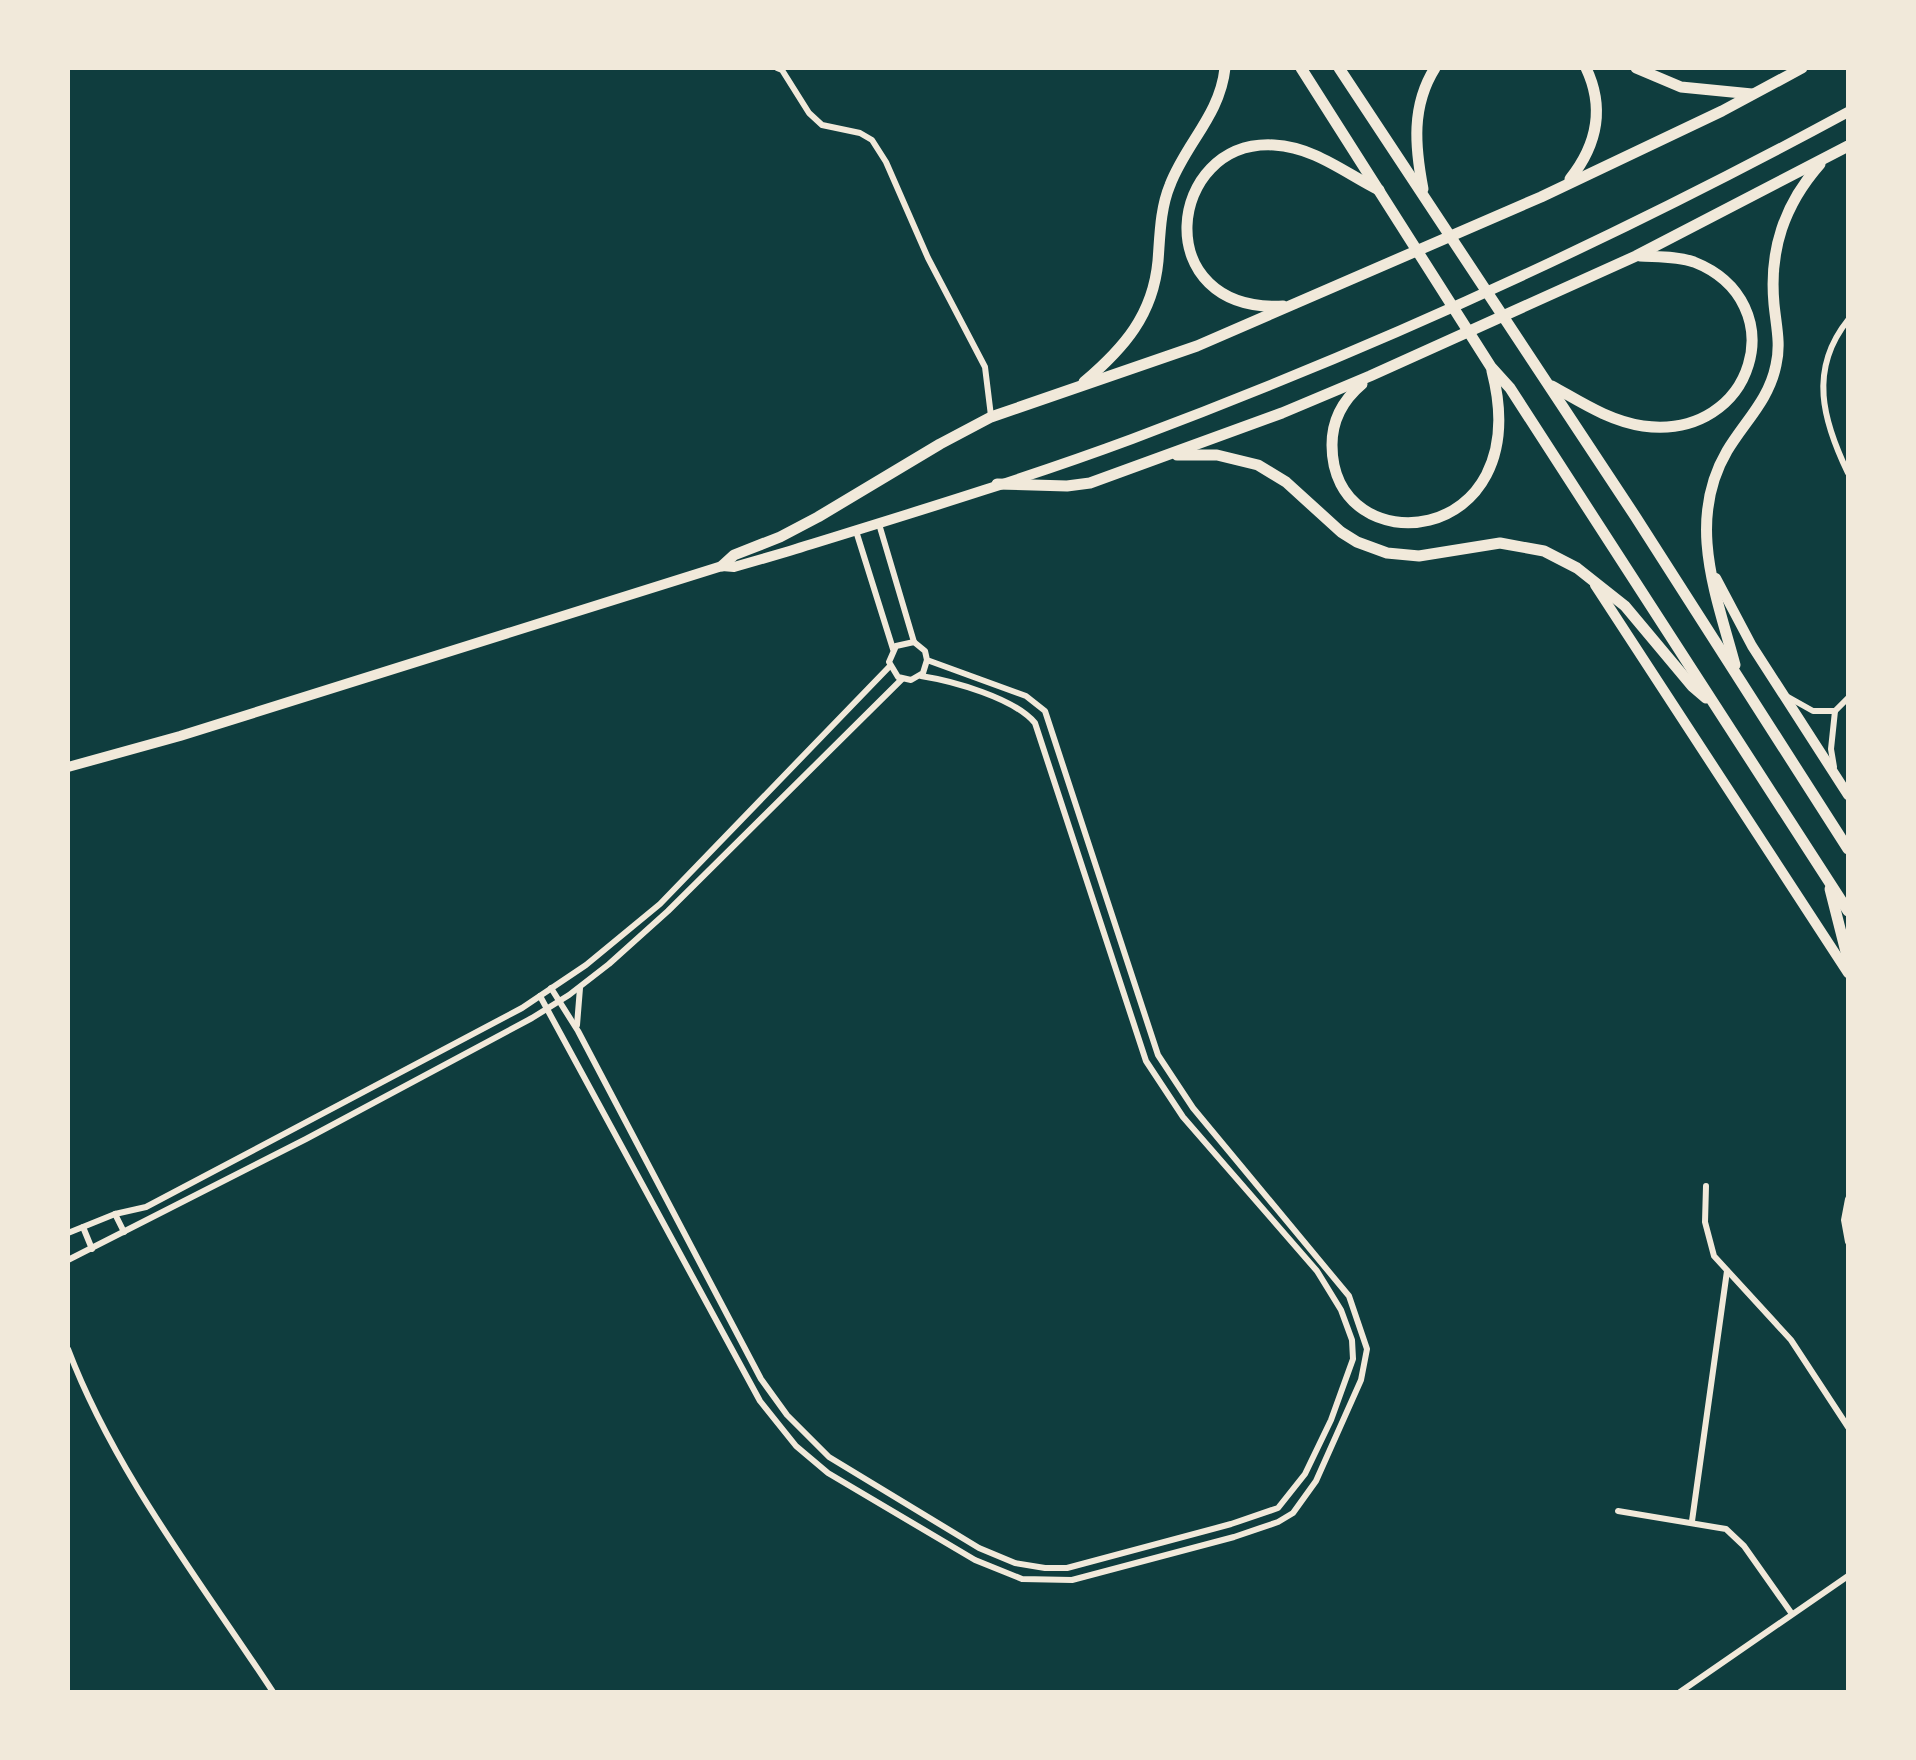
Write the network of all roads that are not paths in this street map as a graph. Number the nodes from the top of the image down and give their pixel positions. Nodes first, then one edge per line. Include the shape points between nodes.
1 (777, 68) edge
2 (1225, 68) edge
3 (1301, 68) edge
4 (1338, 68) edge
5 (1434, 68) edge
6 (1586, 68) edge
7 (1636, 68) edge
8 (1802, 68) edge
9 (1752, 94) junction
10 (1848, 112) edge
11 (1848, 146) edge
12 (1822, 160) junction
13 (1566, 182) junction
14 (1380, 190) junction
15 (1428, 203) junction
16 (1636, 256) junction
17 (1292, 305) junction
18 (1848, 320) edge
19 (1487, 361) junction
20 (1370, 376) junction
21 (1082, 384) junction
22 (1548, 384) junction
23 (992, 417) junction
24 (1168, 455) junction
25 (1848, 473) edge
26 (998, 484) junction
27 (879, 523) junction
28 (856, 531) junction
29 (1705, 540) junction
30 (722, 566) junction
31 (1595, 585) junction
32 (914, 642) junction
33 (893, 649) junction
34 (927, 660) junction
35 (890, 666) junction
36 (920, 676) junction
37 (1738, 678) junction
38 (902, 679) junction
39 (1782, 693) junction
40 (1848, 698) edge
41 (1714, 703) junction
42 (1835, 712) junction
43 (802, 759) junction
44 (1065, 764) junction
45 (68, 767) edge
46 (812, 768) junction
47 (1051, 768) junction
48 (1834, 773) junction
49 (1848, 795) edge
50 (1848, 849) edge
51 (1096, 869) junction
52 (1082, 872) junction
53 (1828, 880) junction
54 (1848, 912) edge
55 (1848, 960) edge
56 (1127, 964) junction
57 (1113, 968) junction
58 (1848, 973) edge
59 (580, 986) junction
60 (551, 988) junction
61 (540, 996) junction
62 (560, 1000) junction
63 (548, 1008) junction
64 (532, 1018) junction
65 (560, 1029) junction
66 (578, 1032) junction
67 (1706, 1186) dead end
68 (1848, 1199) edge
69 (114, 1214) junction
70 (83, 1227) junction
71 (124, 1232) junction
72 (68, 1233) edge
73 (1848, 1242) edge
74 (92, 1249) junction
75 (68, 1260) edge
76 (1727, 1271) junction
77 (1360, 1320) junction
78 (1347, 1326) junction
79 (68, 1349) edge
80 (1848, 1427) edge
81 (1618, 1512) dead end
82 (1692, 1522) junction
83 (1848, 1576) edge
84 (1792, 1614) junction
85 (273, 1692) edge
86 (1680, 1692) edge

1 - 23 street via 822,125 872,140 886,162 985,367
2 - 21 highway via 1217,104 1167,191 1154,286 1143,316 1121,349
3 - 14 highway
4 - 15 highway
5 - 15 highway via 1416,124
6 - 13 highway via 1597,99 1595,132
7 - 9 highway via 1681,87
8 - 9 highway
9 - 13 highway
10 - 26 main road via 1525,276 1226,403
11 - 12 highway
12 - 16 highway
12 - 29 highway via 1781,227 1772,267 1778,361 1767,395 1717,471
13 - 17 highway
14 - 17 highway via 1319,157 1275,145 1233,154 1200,182 1186,226 1204,278 1242,303
14 - 19 highway
15 - 22 highway
16 - 20 highway
16 - 22 highway via 1696,263 1739,297 1751,344 1733,396 1698,422 1640,426 1597,412
17 - 21 highway via 1198,346
18 - 25 street via 1825,368 1822,401
19 - 20 highway via 1501,421 1491,465 1468,500 1424,522 1371,514 1337,472 1335,420
19 - 41 highway
20 - 24 highway
21 - 23 highway
22 - 37 highway
23 - 30 highway
24 - 26 highway via 1090,483
24 - 31 highway via 1217,455 1258,465 1372,549 1420,556 1481,544 1517,545 1568,563
26 - 27 main road
27 - 28 main road
27 - 32 street
28 - 30 main road
28 - 33 street
29 - 37 highway
29 - 39 main road via 1719,588
30 - 45 main road
31 - 41 highway via 1625,606
31 - 58 main road
32 - 33 street
32 - 34 street
33 - 35 street
34 - 36 street
34 - 44 street via 1033,700 1050,720
35 - 38 street
35 - 43 street
36 - 38 street
36 - 47 street via 1029,715
37 - 50 highway
38 - 46 street
39 - 42 street via 1812,711
39 - 48 main road
40 - 42 street
41 - 53 highway
42 - 48 street
43 - 46 street
43 - 60 street via 660,904
44 - 47 street
44 - 51 street
46 - 59 street via 668,912
47 - 52 street
48 - 49 main road
51 - 52 street
51 - 56 street
52 - 57 street
53 - 54 highway
53 - 55 highway
56 - 57 street
56 - 77 street via 1166,1071 1337,1280
57 - 78 street via 1160,1086 1317,1271
59 - 62 street
59 - 66 street
60 - 61 street
60 - 62 street
61 - 63 street
61 - 69 street via 161,1200
62 - 63 street
62 - 66 street
63 - 64 street
63 - 65 street
64 - 65 street
64 - 71 street
65 - 77 street via 696,1287 779,1426 828,1473 1000,1572 1072,1580 1234,1537 1293,1513 1316,1481 1361,1380 1368,1349
66 - 78 street via 774,1400 829,1457 1000,1558 1067,1568 1278,1508 1312,1462 1349,1377 1354,1349
67 - 76 street via 1708,1239
68 - 73 street
69 - 70 street
69 - 71 street
70 - 72 street
70 - 74 street
71 - 74 street
74 - 75 street
76 - 80 street via 1791,1340
76 - 82 street
77 - 78 street
79 - 85 street via 105,1431
81 - 82 street
82 - 84 street via 1732,1532
83 - 84 street
84 - 86 street

